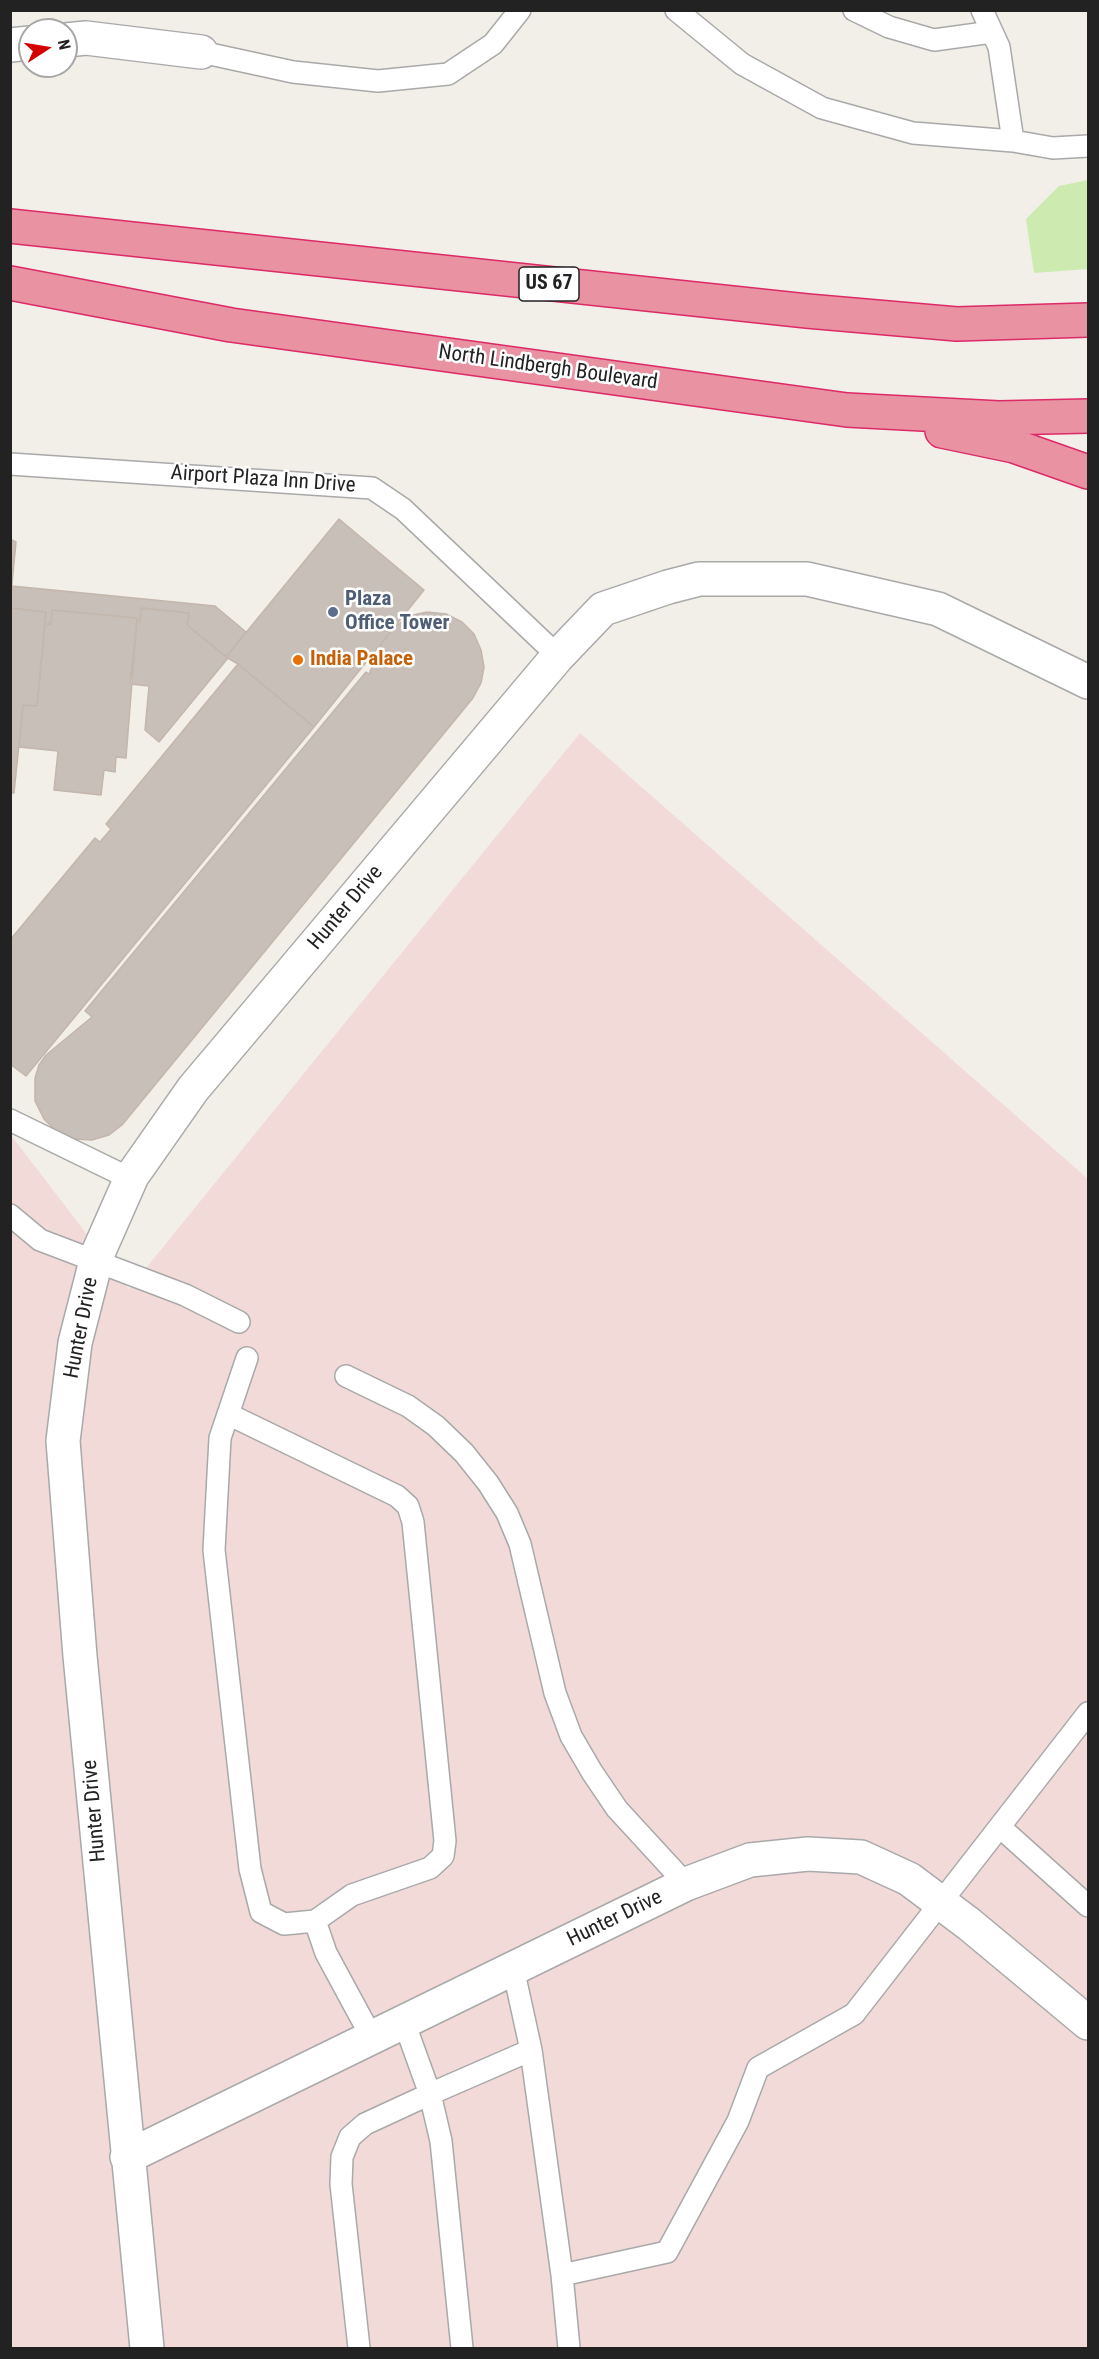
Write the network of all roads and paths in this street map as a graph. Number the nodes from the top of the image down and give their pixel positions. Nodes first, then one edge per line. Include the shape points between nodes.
1 (520, 10) edge
2 (676, 10) edge
3 (854, 10) edge
4 (981, 10) edge
5 (992, 32) junction
6 (78, 39) edge
7 (201, 52) joint
8 (1013, 141) junction
9 (1089, 146) edge
10 (10, 226) edge
11 (10, 283) edge
12 (1089, 320) edge
13 (847, 410) junction
14 (1089, 416) edge
15 (10, 464) edge
16 (1089, 472) edge
17 (558, 656) junction
18 (1089, 681) edge
19 (10, 1120) edge
20 (131, 1179) junction
21 (10, 1215) edge
22 (96, 1261) junction
23 (239, 1322) dead end
24 (247, 1358) dead end
25 (346, 1376) dead end
26 (228, 1414) junction
27 (1089, 1713) edge
28 (1000, 1827) junction
29 (686, 1884) junction
30 (941, 1903) junction
31 (1089, 1906) edge
32 (315, 1921) junction
33 (513, 1968) junction
34 (404, 2022) junction
35 (1089, 2023) edge
36 (372, 2038) junction
37 (531, 2050) junction
38 (430, 2094) junction
39 (128, 2157) junction
40 (562, 2275) junction
41 (147, 2349) edge
42 (359, 2349) edge
43 (462, 2349) edge
44 (569, 2349) edge

1 - 7 lane via 493,44 448,74 378,81 293,72
2 - 8 lane via 742,64 822,108 913,133
3 - 5 lane via 889,27 934,40
4 - 5 lane
5 - 8 lane via 999,47
6 - 7 street
8 - 9 lane via 1053,148
10 - 12 highway, US 67 via 807,312 957,324
11 - 13 highway, North Lindbergh Boulevard via 231,325
13 - 14 highway, North Lindbergh Boulevard via 999,418
13 - 16 highway via 1014,446
15 - 17 lane, Airport Plaza Inn Drive via 372,488 403,509
17 - 18 street, Hunter Drive via 603,609 668,586 699,579 807,579 938,609
17 - 20 street, Hunter Drive via 194,1089
19 - 20 lane
20 - 22 street, Hunter Drive
21 - 22 lane via 40,1240
22 - 23 lane via 185,1295
22 - 39 street, Hunter Drive via 75,1343 63,1441
24 - 26 lane
25 - 29 lane via 408,1406 436,1426 488,1483 520,1544 555,1693 571,1736 617,1809
26 - 32 lane via 220,1438 214,1550 250,1869 261,1912 284,1924
26 - 32 lane via 397,1496 408,1506 413,1522 445,1841 443,1856 430,1868 352,1895
27 - 28 lane
28 - 30 lane
28 - 31 lane
29 - 30 street, Hunter Drive via 750,1860 808,1854 861,1857 909,1879
29 - 33 street, Hunter Drive
30 - 35 street, Hunter Drive
30 - 40 lane via 854,2014 758,2068 738,2121 667,2252
32 - 36 lane via 326,1953
33 - 34 street, Hunter Drive
33 - 37 lane
34 - 36 street, Hunter Drive
34 - 38 lane
36 - 39 street, Hunter Drive
37 - 38 lane
37 - 40 lane
38 - 42 lane via 365,2124 350,2137 342,2157 341,2184
38 - 43 lane via 441,2141
39 - 41 street, Hunter Drive
40 - 44 lane

